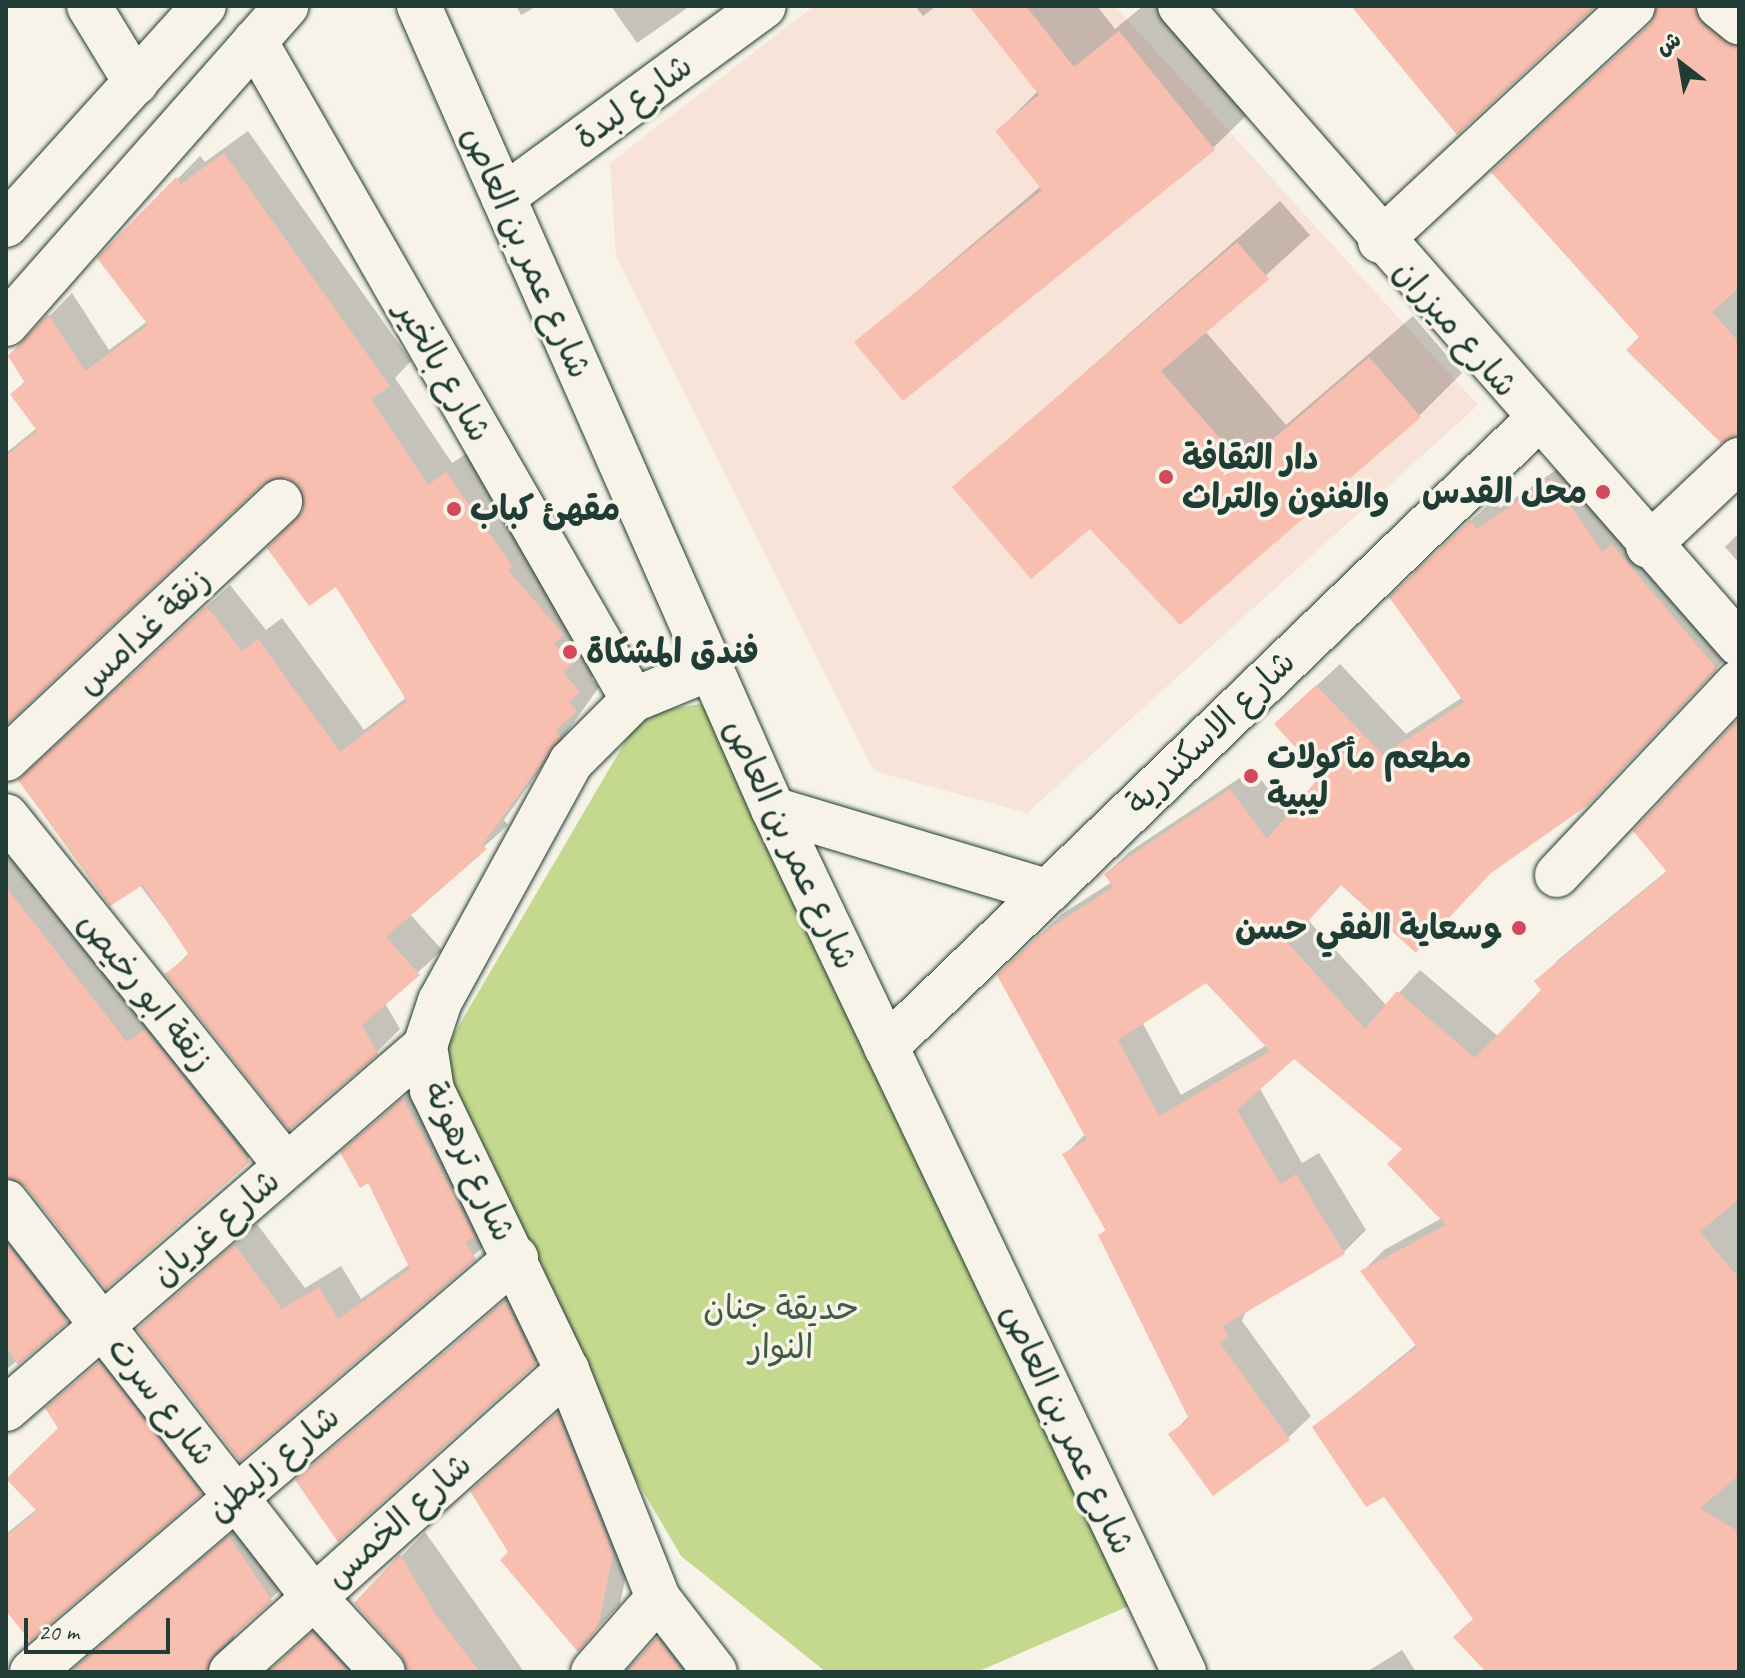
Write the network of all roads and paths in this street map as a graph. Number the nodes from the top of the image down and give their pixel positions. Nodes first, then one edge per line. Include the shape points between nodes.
1 (89, 6) edge
2 (204, 6) edge
3 (286, 6) edge
4 (419, 6) edge
5 (764, 6) edge
6 (1180, 6) edge
7 (1633, 6) edge
8 (1719, 6) edge
9 (1739, 22) edge
10 (255, 41) junction
11 (136, 83) junction
12 (503, 197) junction
13 (6, 225) edge
14 (1380, 241) junction
15 (6, 324) edge
16 (1537, 420) junction
17 (1739, 460) edge
18 (280, 502) dead end
19 (1648, 546) junction
20 (1739, 644) edge
21 (711, 668) junction
22 (1739, 682) edge
23 (633, 700) junction
24 (6, 759) edge
25 (773, 809) junction
26 (6, 816) edge
27 (1557, 875) dead end
28 (1043, 890) junction
29 (425, 1046) junction
30 (886, 1047) junction
31 (286, 1166) junction
32 (6, 1202) edge
33 (516, 1258) junction
34 (103, 1325) junction
35 (567, 1370) junction
36 (6, 1409) edge
37 (234, 1495) junction
38 (313, 1596) junction
39 (658, 1598) junction
40 (32, 1672) edge
41 (231, 1672) edge
42 (383, 1672) edge
43 (593, 1672) edge
44 (715, 1672) edge
45 (1184, 1672) edge

1 - 11 street
2 - 11 street
3 - 10 street
4 - 12 street, شارع عمر بن العاص
5 - 12 street, شارع لبدة
6 - 14 street, شارع ميزران
7 - 14 street
8 - 9 street
10 - 15 street
10 - 23 street, شارع بالخير
11 - 13 street
12 - 21 street, شارع عمر بن العاص
14 - 16 street, شارع ميزران
16 - 19 street, شارع ميزران
16 - 28 street, شارع الاسكندرية
17 - 19 street
18 - 24 street, زنقة غدامس
19 - 20 street, شارع ميزران
21 - 23 street, شارع ترهونة
21 - 25 street, شارع عمر بن العاص
22 - 27 street
23 - 29 street, شارع ترهونة via 571,762 440,1001
25 - 28 street
25 - 30 street, شارع عمر بن العاص
26 - 31 street, زنقة ابو رخيص
28 - 30 street, شارع الاسكندرية
29 - 31 street, شارع غريان
29 - 33 street, شارع ترهونة via 432,1090
30 - 45 street, شارع عمر بن العاص
31 - 34 street, شارع غريان
32 - 34 street, شارع سرت
33 - 35 street, شارع ترهونة
33 - 37 street, شارع زليطن
34 - 36 street, شارع غريان
34 - 37 street, شارع سرت
35 - 38 street, شارع الخمس
35 - 39 street, شارع ترهونة
37 - 38 street, شارع سرت
37 - 40 street, شارع زليطن
38 - 41 street, شارع الخمس
38 - 42 street, شارع سرت
39 - 43 street
39 - 44 street, شارع ترهونة

